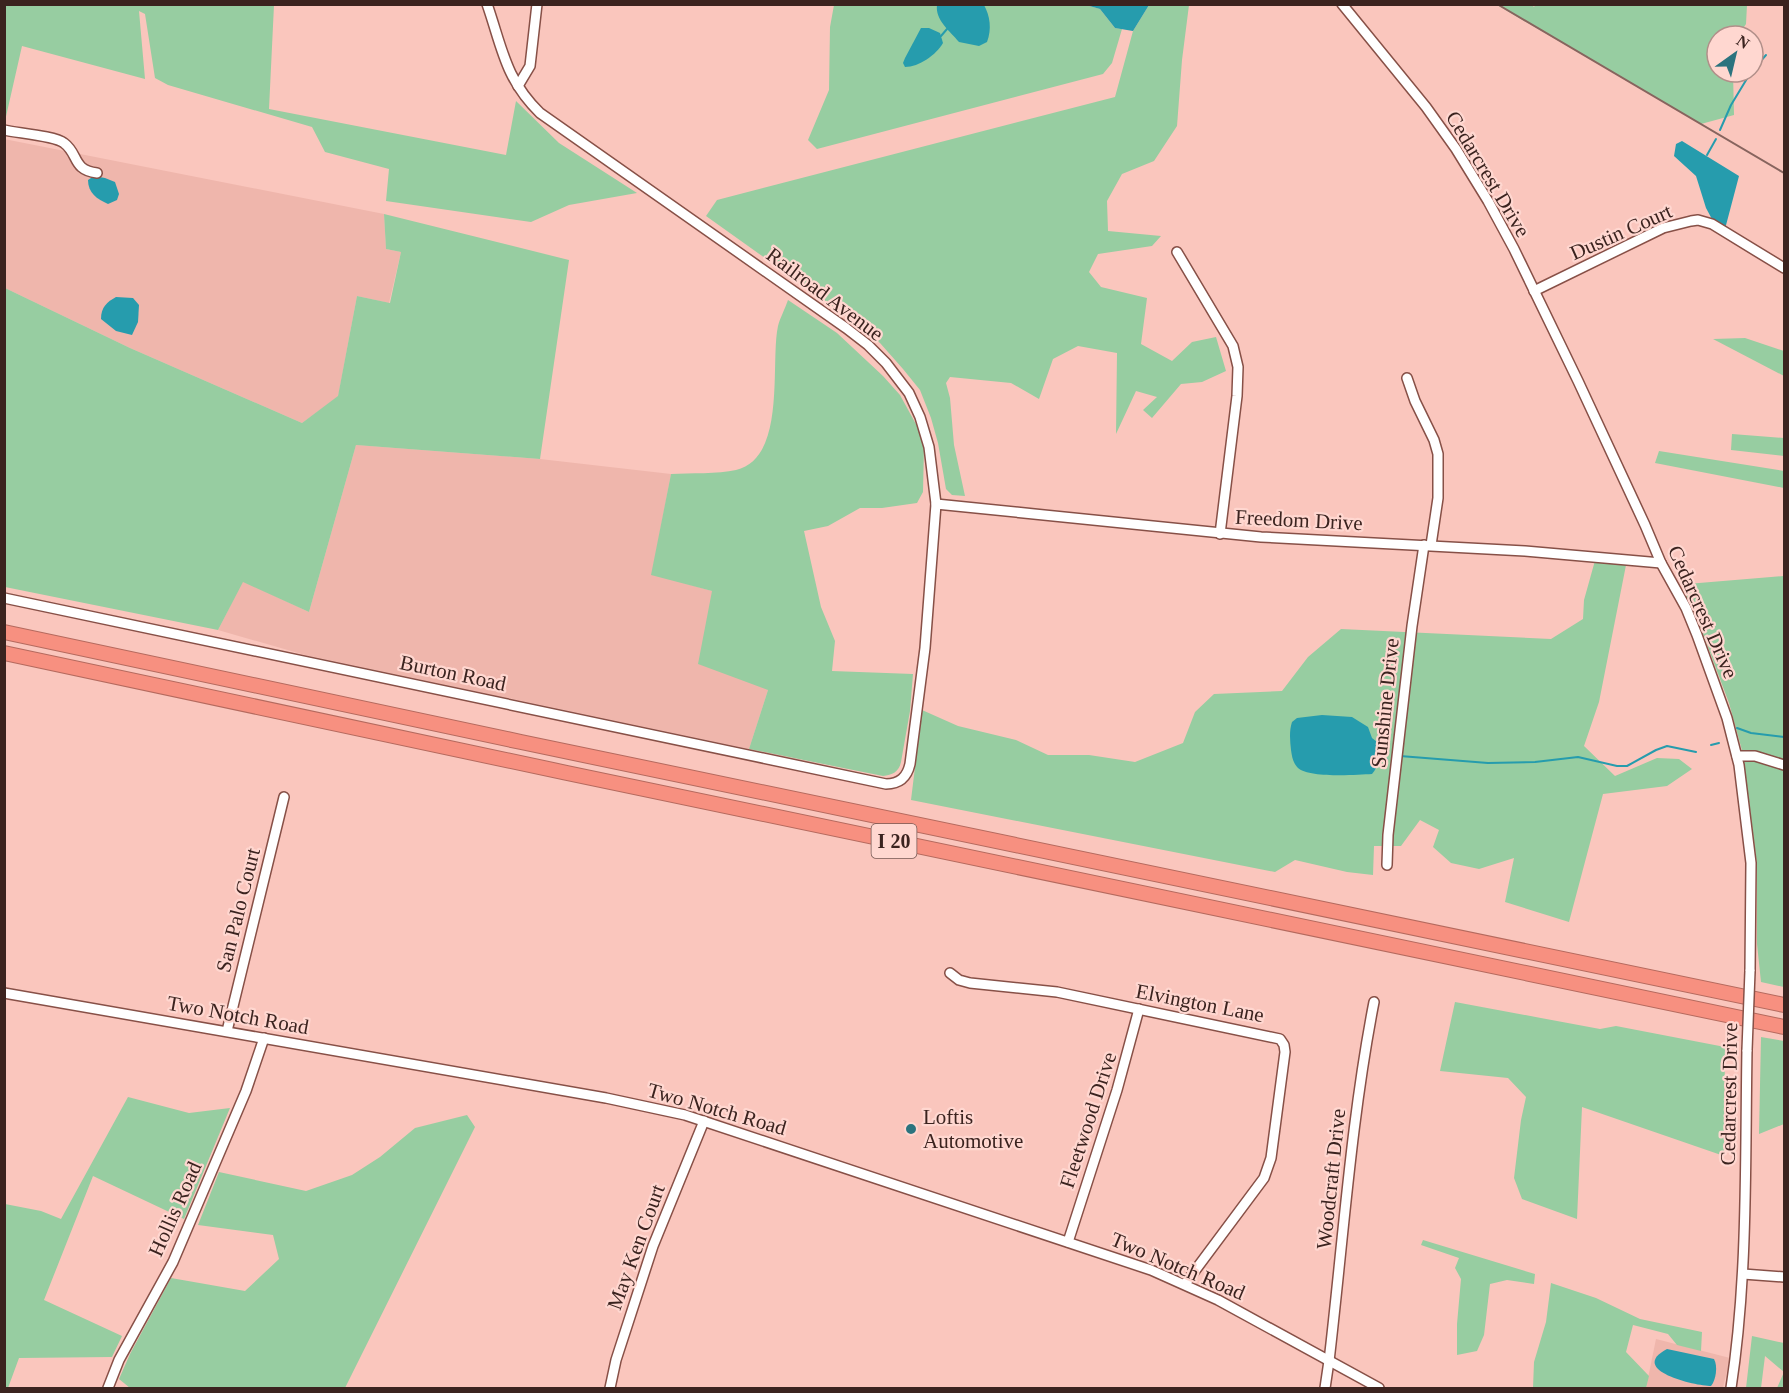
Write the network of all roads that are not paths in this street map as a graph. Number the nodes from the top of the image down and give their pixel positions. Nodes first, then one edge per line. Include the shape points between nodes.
1 (487, 4) edge
2 (537, 4) edge
3 (1342, 4) edge
4 (518, 86) junction
5 (4, 130) edge
6 (97, 173) dead end
7 (1177, 252) dead end
8 (1785, 268) edge
9 (1534, 291) junction
10 (1407, 378) dead end
11 (936, 504) junction
12 (1220, 534) junction
13 (1427, 545) junction
14 (1661, 563) junction
15 (4, 598) edge
16 (4, 632) edge
17 (4, 653) edge
18 (1737, 756) junction
19 (1785, 765) edge
20 (893, 784) joint
21 (284, 797) dead end
22 (1386, 865) dead end
23 (950, 973) dead end
24 (4, 993) edge
25 (1374, 1002) dead end
26 (1785, 1005) edge
27 (1139, 1009) junction
28 (1785, 1028) edge
29 (227, 1031) junction
30 (264, 1038) junction
31 (704, 1121) junction
32 (1068, 1242) junction
33 (1743, 1274) junction
34 (1785, 1277) edge
35 (1185, 1284) junction
36 (1329, 1361) junction
37 (108, 1389) edge
38 (610, 1389) edge
39 (1325, 1389) edge
40 (1379, 1389) edge
41 (1731, 1389) edge

1 - 4 street, Railroad Avenue via 507,68
2 - 4 street via 530,66
3 - 9 street, Cedarcrest Drive via 1456,149 1488,201
4 - 11 street, Railroad Avenue via 546,118 846,328 882,359 909,393 924,427
5 - 6 street via 60,141 69,147 81,168
7 - 12 street via 1233,346 1238,367
8 - 9 street, Dustin Court via 1712,224 1698,220 1663,228
9 - 14 street, Cedarcrest Drive
10 - 13 street, Sunshine Drive via 1438,454 1438,498
11 - 12 street, Freedom Drive
11 - 20 street, Railroad Avenue via 925,648 910,764 903,779
12 - 13 street, Freedom Drive
13 - 14 street, Freedom Drive
13 - 22 street, Sunshine Drive via 1412,626
14 - 18 street, Cedarcrest Drive via 1706,655
15 - 20 street, Burton Road
16 - 26 highway, I 20
17 - 28 highway, I 20
18 - 19 street via 1755,756
18 - 33 street, Cedarcrest Drive, bridge via 1751,863
21 - 29 street, San Palo Court
23 - 27 street, Elvington Lane via 969,983 1057,992
24 - 29 street, Two Notch Road
25 - 36 street, Woodcraft Drive via 1358,1101
27 - 32 street, Fleetwood Drive via 1118,1090
27 - 35 street, Elvington Lane via 1274,1036 1284,1045 1277,1123 1266,1172
29 - 30 street, Two Notch Road
30 - 31 street, Two Notch Road via 606,1098
30 - 37 street, Hollis Road via 246,1091 173,1262 119,1360
31 - 32 street, Two Notch Road
31 - 38 street, May Ken Court via 653,1246
32 - 35 street, Two Notch Road
33 - 34 street
33 - 41 street, Cedarcrest Drive
35 - 36 street, Two Notch Road
36 - 39 street, Woodcraft Drive
36 - 40 street, Two Notch Road

